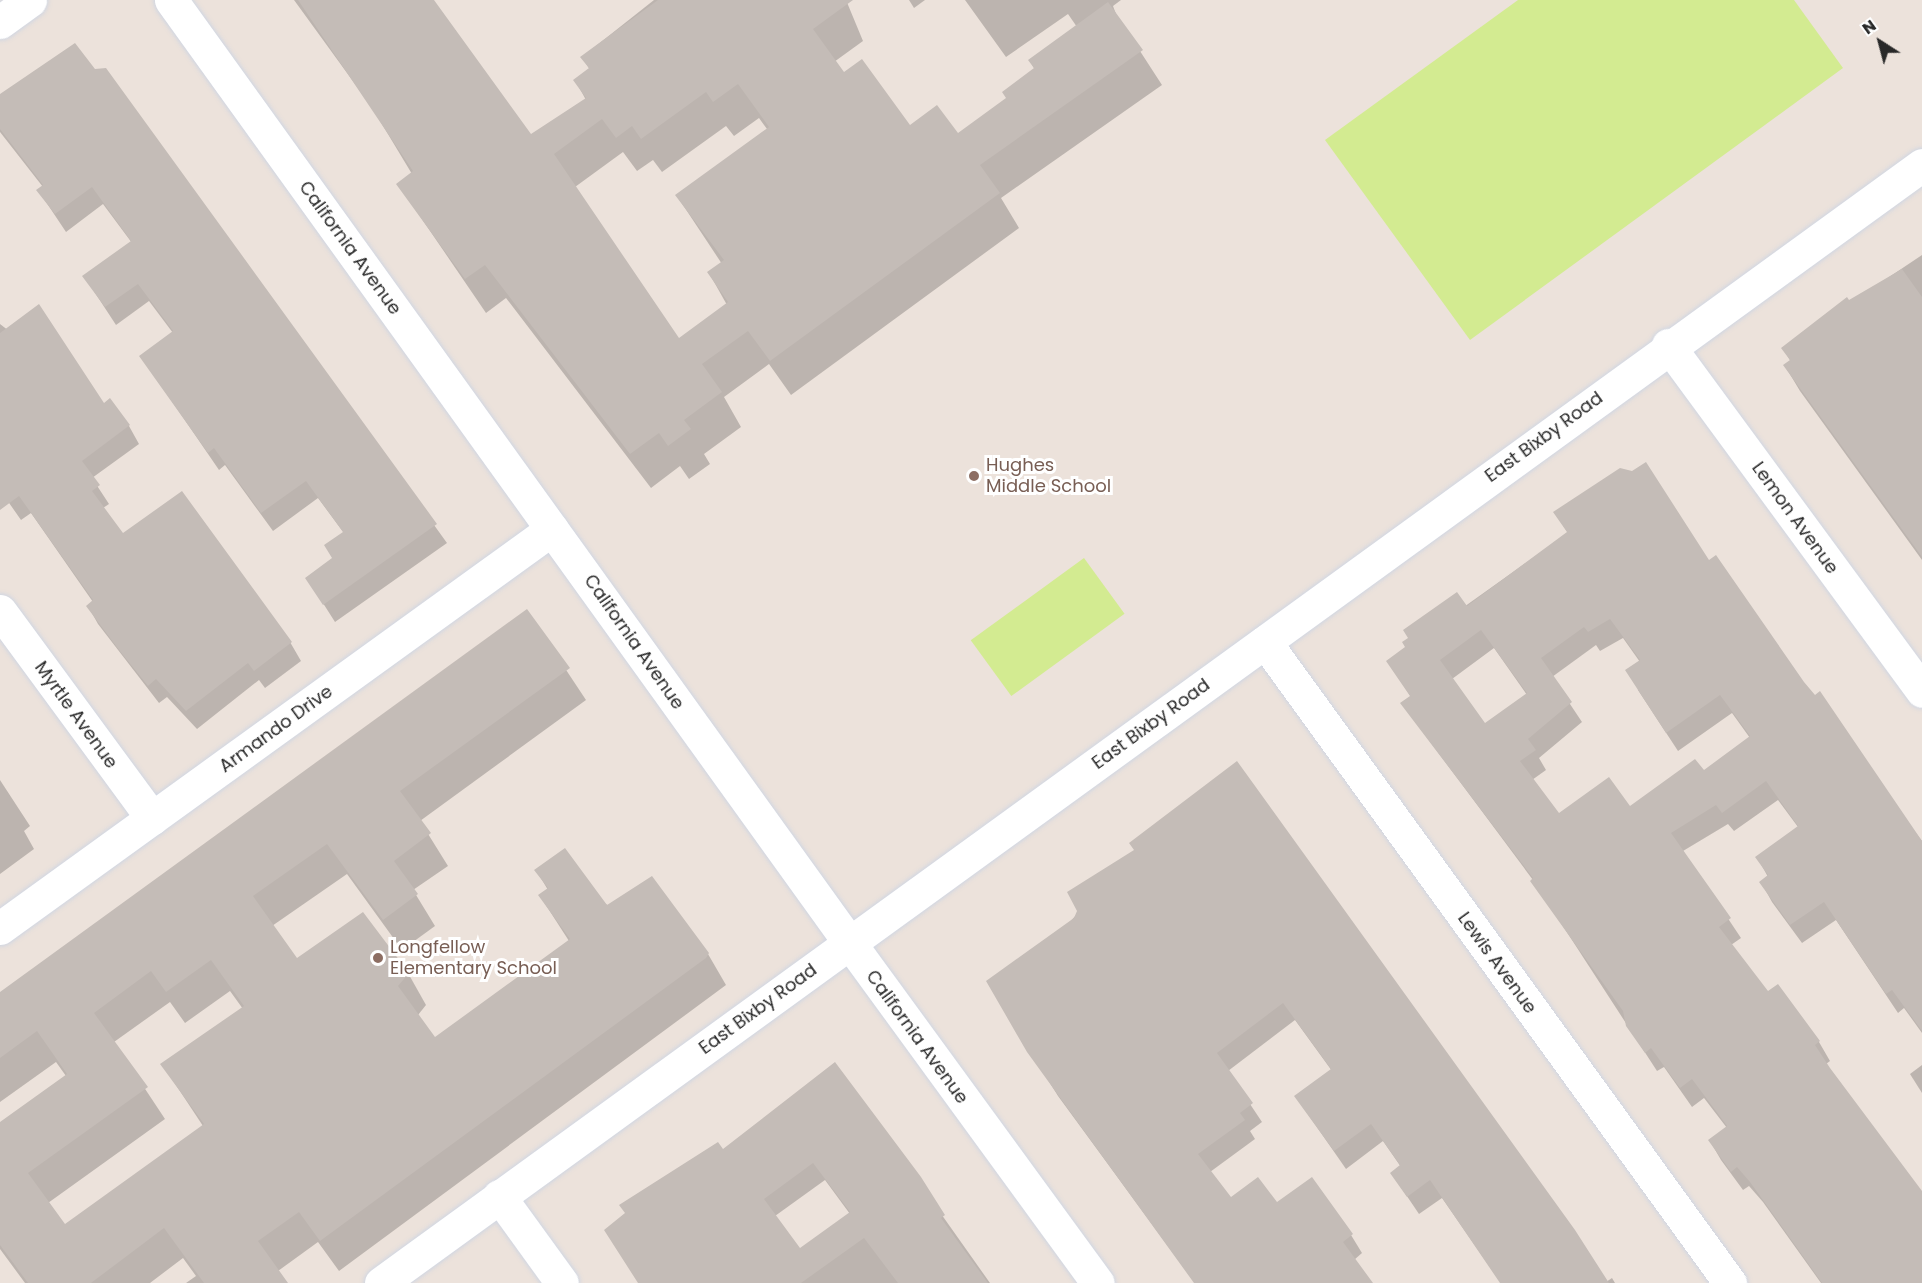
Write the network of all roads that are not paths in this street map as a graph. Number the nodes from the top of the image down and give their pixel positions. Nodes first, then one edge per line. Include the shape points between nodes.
1 (30, 0) edge
2 (171, 0) edge
3 (0, 22) edge
4 (1922, 165) edge
5 (1668, 345) junction
6 (552, 529) junction
7 (0, 611) edge
8 (1264, 642) junction
9 (1922, 691) edge
10 (152, 818) junction
11 (0, 928) edge
12 (849, 942) junction
13 (499, 1196) junction
14 (381, 1283) edge
15 (562, 1283) edge
16 (1098, 1283) edge
17 (1730, 1283) edge

1 - 3 street
2 - 6 street, California Avenue
4 - 5 street, East Bixby Road
5 - 8 street, East Bixby Road
5 - 9 street, Lemon Avenue
6 - 10 street, Armando Drive
6 - 12 street, California Avenue
7 - 10 street, Myrtle Avenue
8 - 12 street, East Bixby Road
8 - 17 street, Lewis Avenue
10 - 11 street, Armando Drive
12 - 13 street, East Bixby Road
12 - 16 street, California Avenue
13 - 14 street, East Bixby Road
13 - 15 street

